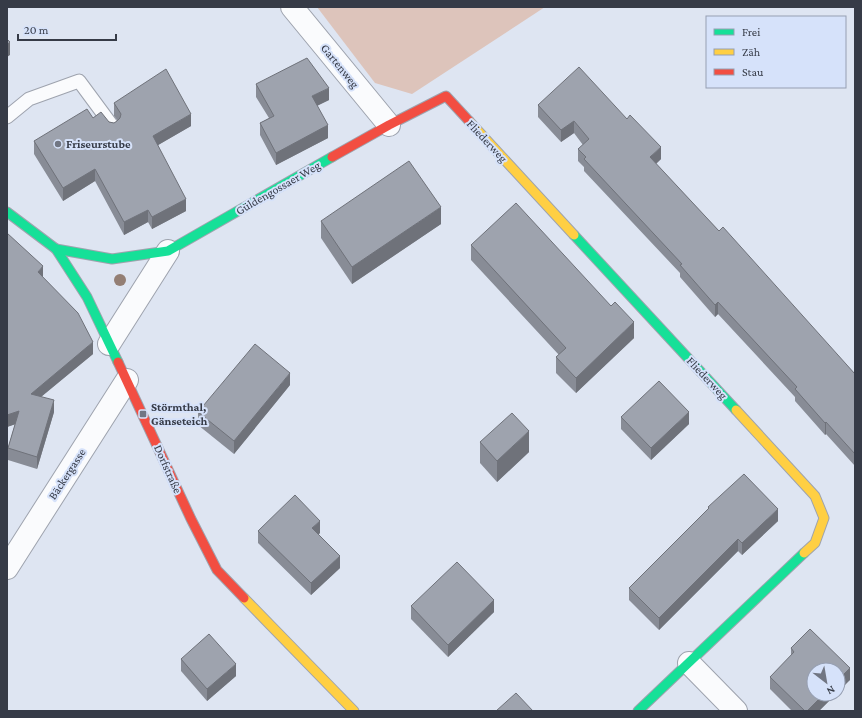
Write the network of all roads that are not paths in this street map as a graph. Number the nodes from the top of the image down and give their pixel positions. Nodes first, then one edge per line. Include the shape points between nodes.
1 (292, 7) edge
2 (446, 96) joint
3 (7, 117) edge
4 (389, 125) junction
5 (113, 127) edge
6 (7, 212) edge
7 (56, 249) junction
8 (168, 251) junction
9 (109, 344) junction
10 (127, 380) junction
11 (7, 568) edge
12 (689, 663) junction
13 (354, 711) edge
14 (638, 711) edge
15 (736, 711) edge

1 - 4 street, Gartenweg
2 - 4 street, Güldengossaer Weg
2 - 12 street, Fliederweg via 815,496 824,518 815,543
3 - 5 lane via 29,99 79,81
4 - 8 street, Güldengossaer Weg
6 - 7 street, Dorfstraße
7 - 8 street, Güldengossaer Weg via 112,259
7 - 9 street, Dorfstraße via 87,298
8 - 9 street, Güldengossaer Weg
9 - 10 street, Dorfstraße
10 - 11 street, Bäckergasse
10 - 13 street, Dorfstraße via 190,519 217,570
12 - 14 street, Fliederweg
12 - 15 street

